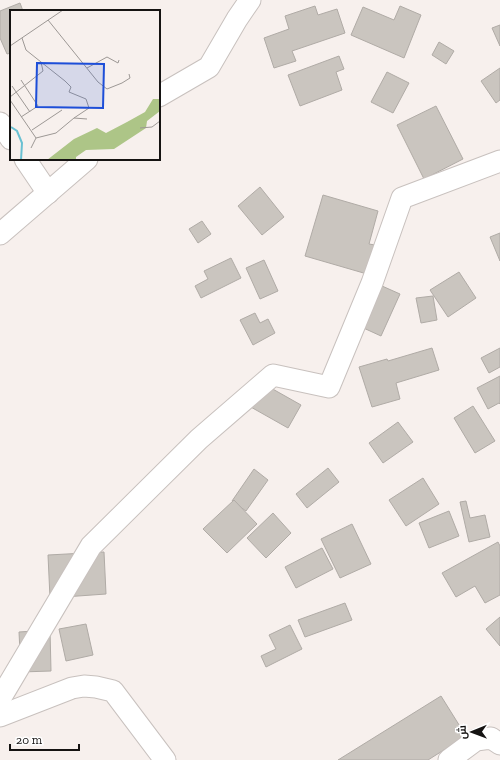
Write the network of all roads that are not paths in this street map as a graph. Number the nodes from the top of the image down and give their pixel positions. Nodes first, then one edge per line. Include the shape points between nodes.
1 (250, 0) edge
2 (160, 95) edge
3 (0, 123) edge
4 (10, 138) edge
5 (26, 160) edge
6 (85, 160) edge
7 (500, 161) edge
8 (48, 193) junction
9 (0, 234) edge
10 (0, 699) edge
11 (0, 716) edge
12 (500, 744) edge
13 (165, 760) edge
14 (449, 760) edge

1 - 2 street via 209,67
3 - 4 street
5 - 8 street
6 - 8 street
7 - 10 street via 402,198 372,283 329,387 273,375 199,439 91,546
8 - 9 street
11 - 13 street via 72,688 96,686 113,692
12 - 14 street via 491,738 476,740

